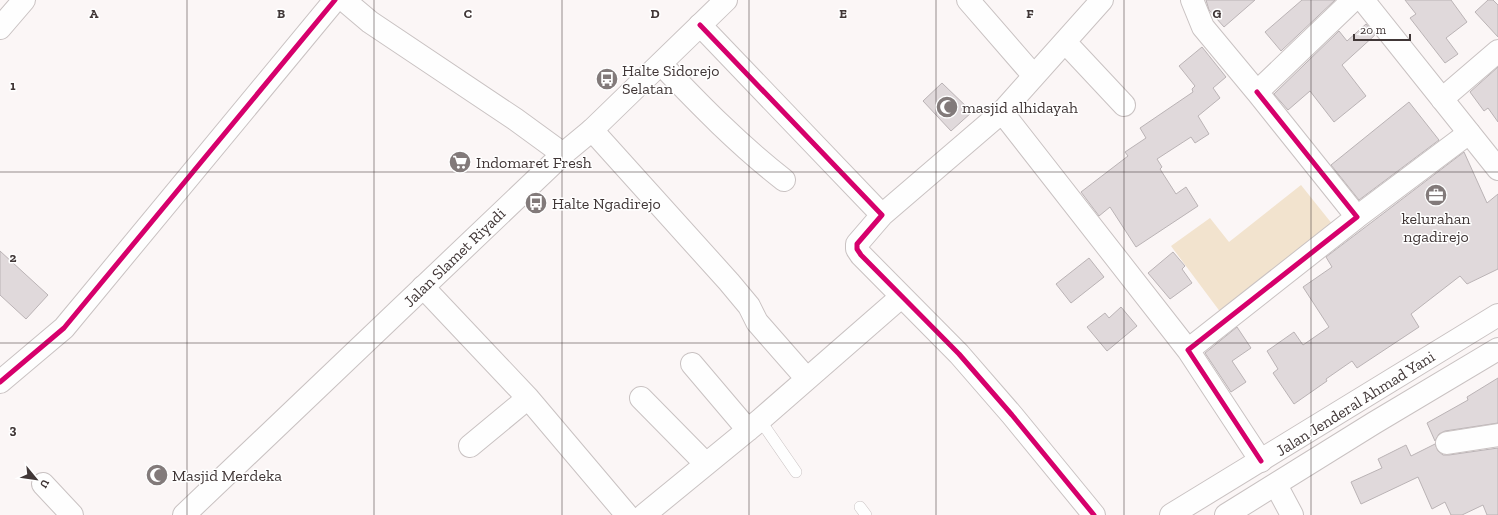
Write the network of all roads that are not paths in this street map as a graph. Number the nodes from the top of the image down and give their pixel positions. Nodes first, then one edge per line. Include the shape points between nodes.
1 (24, 0) edge
2 (336, 0) edge
3 (344, 0) edge
4 (726, 0) edge
5 (968, 0) edge
6 (1102, 0) edge
7 (1192, 0) edge
8 (1353, 0) edge
9 (1364, 0) edge
10 (700, 25) junction
11 (0, 28) edge
12 (1065, 42) junction
13 (1498, 51) edge
14 (660, 64) junction
15 (1034, 76) junction
16 (1257, 92) junction
17 (1442, 99) junction
18 (1124, 105) dead end
19 (1002, 112) junction
20 (592, 130) junction
21 (1470, 133) junction
22 (563, 154) junction
23 (1498, 169) edge
24 (784, 180) dead end
25 (882, 215) junction
26 (1357, 217) junction
27 (423, 287) junction
28 (901, 297) junction
29 (1498, 315) edge
30 (1498, 348) edge
31 (1188, 350) junction
32 (692, 364) dead end
33 (807, 379) junction
34 (0, 382) edge
35 (528, 398) junction
36 (641, 398) dead end
37 (754, 425) junction
38 (1498, 436) edge
39 (1447, 443) dead end
40 (470, 446) dead end
41 (1261, 461) junction
42 (706, 464) junction
43 (796, 472) dead end
44 (43, 484) dead end
45 (1276, 485) junction
46 (193, 512) edge
47 (72, 515) edge
48 (627, 515) edge
49 (644, 515) edge
50 (1094, 515) edge
51 (1171, 515) edge
52 (1226, 515) edge
53 (1292, 515) edge

1 - 11 main road
2 - 34 main road via 64,328
3 - 22 main road via 370,22
4 - 10 main road, Jalan Slamet Riyadi
5 - 15 main road
6 - 12 main road
7 - 16 main road via 1203,27
8 - 16 main road
9 - 17 main road
10 - 14 main road, Jalan Slamet Riyadi
10 - 25 main road
12 - 15 main road
12 - 18 main road
13 - 17 main road
14 - 20 main road, Jalan Slamet Riyadi
14 - 24 main road via 710,116
15 - 19 main road
16 - 26 main road
17 - 21 main road
19 - 25 main road
19 - 31 main road
20 - 22 main road, Jalan Slamet Riyadi
20 - 33 main road via 729,282 749,306 757,322
21 - 23 main road
21 - 26 main road
22 - 27 main road, Jalan Slamet Riyadi
25 - 28 main road via 859,239 857,249
26 - 31 main road
27 - 35 main road
27 - 46 main road, Jalan Slamet Riyadi
28 - 33 main road
28 - 50 main road via 959,354
29 - 41 main road, Jalan Jenderal Ahmad Yani
30 - 45 main road, Jalan Jenderal Ahmad Yani
31 - 41 main road
32 - 37 main road
33 - 37 main road
35 - 40 main road
35 - 48 main road
36 - 42 main road
37 - 42 main road
37 - 43 lane
38 - 39 main road
41 - 51 main road, Jalan Jenderal Ahmad Yani
42 - 49 main road
44 - 47 main road
45 - 52 main road, Jalan Jenderal Ahmad Yani
45 - 53 main road

